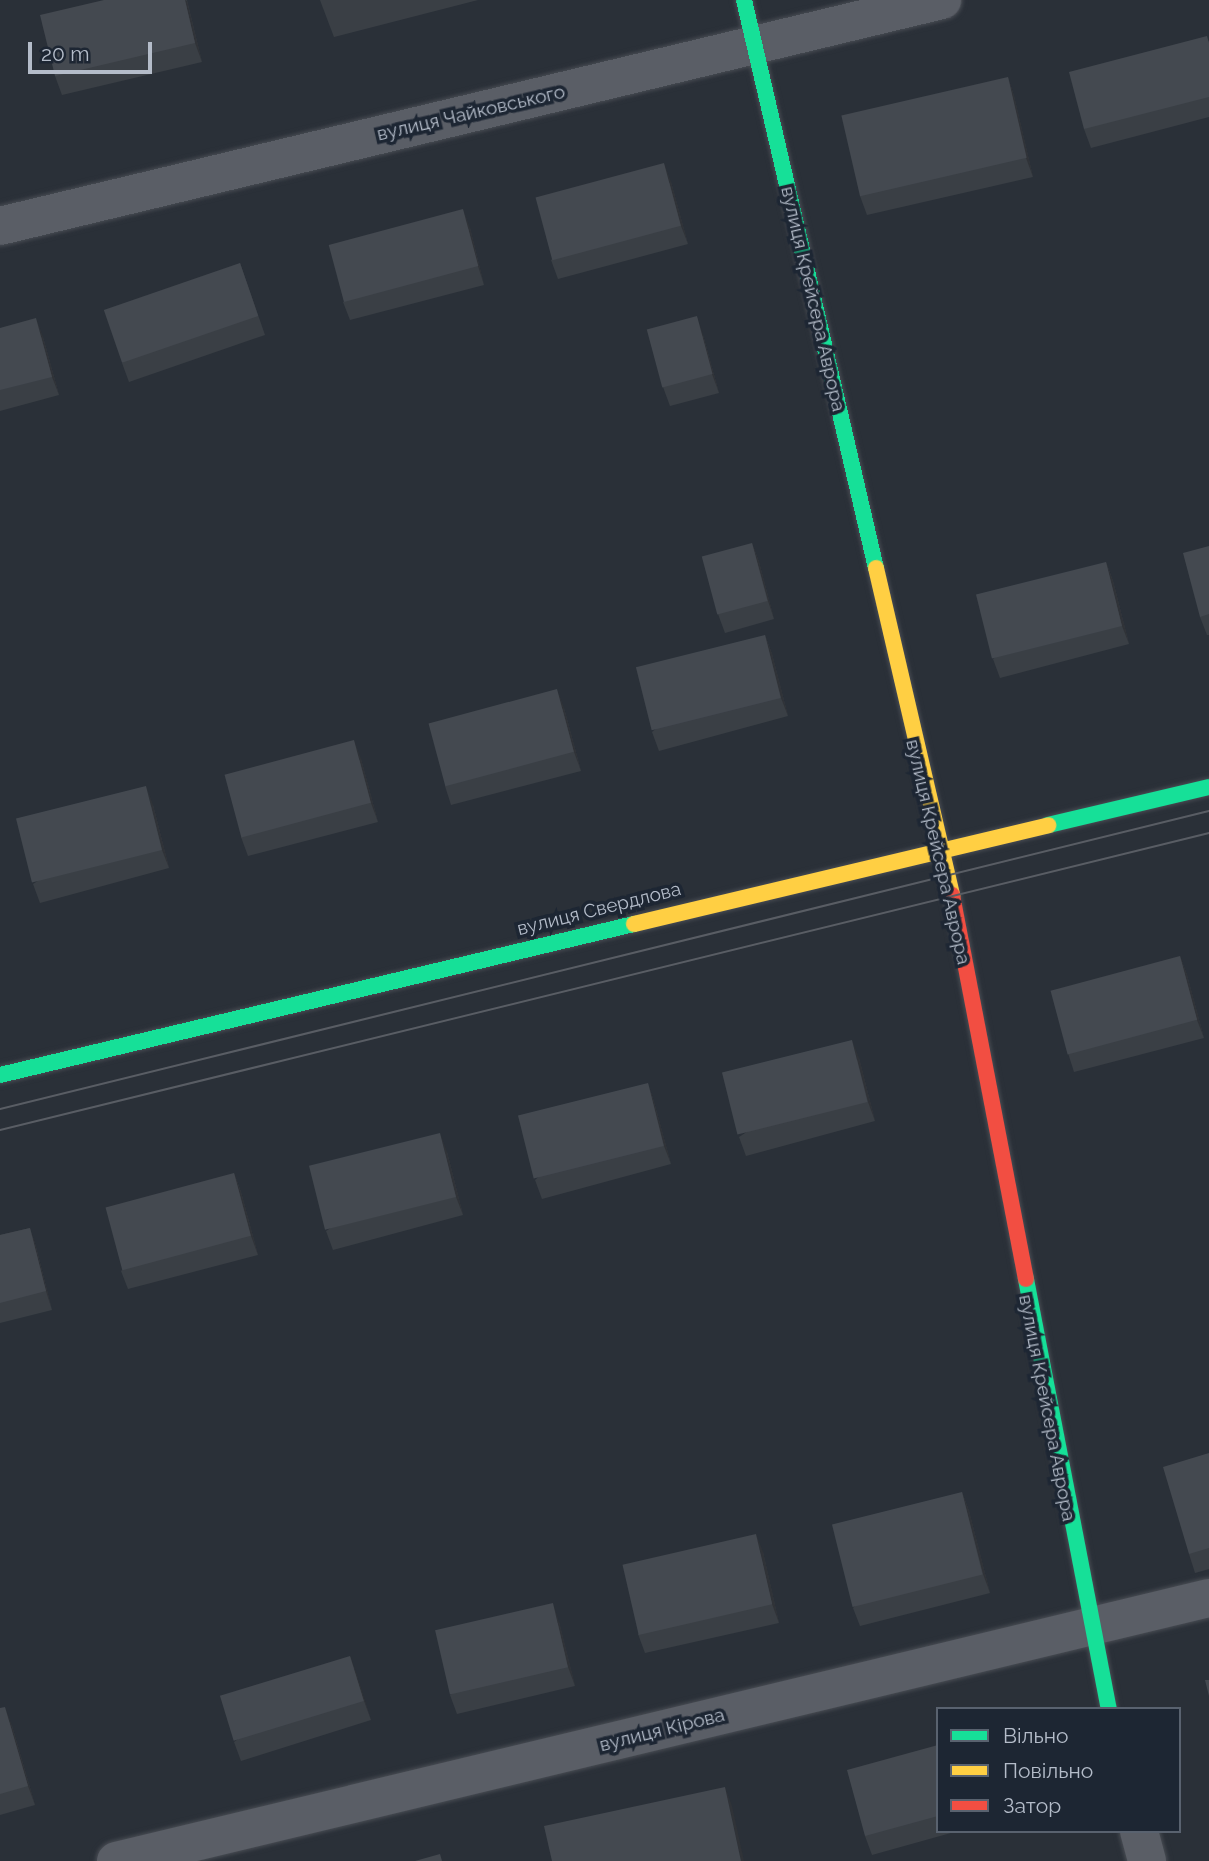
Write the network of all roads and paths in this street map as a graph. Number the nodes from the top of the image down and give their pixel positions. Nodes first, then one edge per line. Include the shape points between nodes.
1 (744, 0) edge
2 (942, 0) edge
3 (755, 45) junction
4 (0, 226) edge
5 (1209, 787) edge
6 (938, 849) junction
7 (0, 1075) edge
8 (1209, 1598) edge
9 (1088, 1627) junction
10 (1108, 1707) edge
11 (1140, 1833) edge
12 (116, 1861) edge
13 (1147, 1861) edge

1 - 3 street, вулиця Крейсера Аврора
2 - 3 street, вулиця Чайковського
3 - 4 street, вулиця Чайковського
3 - 6 street, вулиця Крейсера Аврора
5 - 6 street, вулиця Свердлова
6 - 7 street, вулиця Свердлова
6 - 9 street, вулиця Крейсера Аврора
8 - 9 street, вулиця Кірова
9 - 10 street, вулиця Крейсера Аврора
9 - 12 street, вулиця Кірова
11 - 13 street

